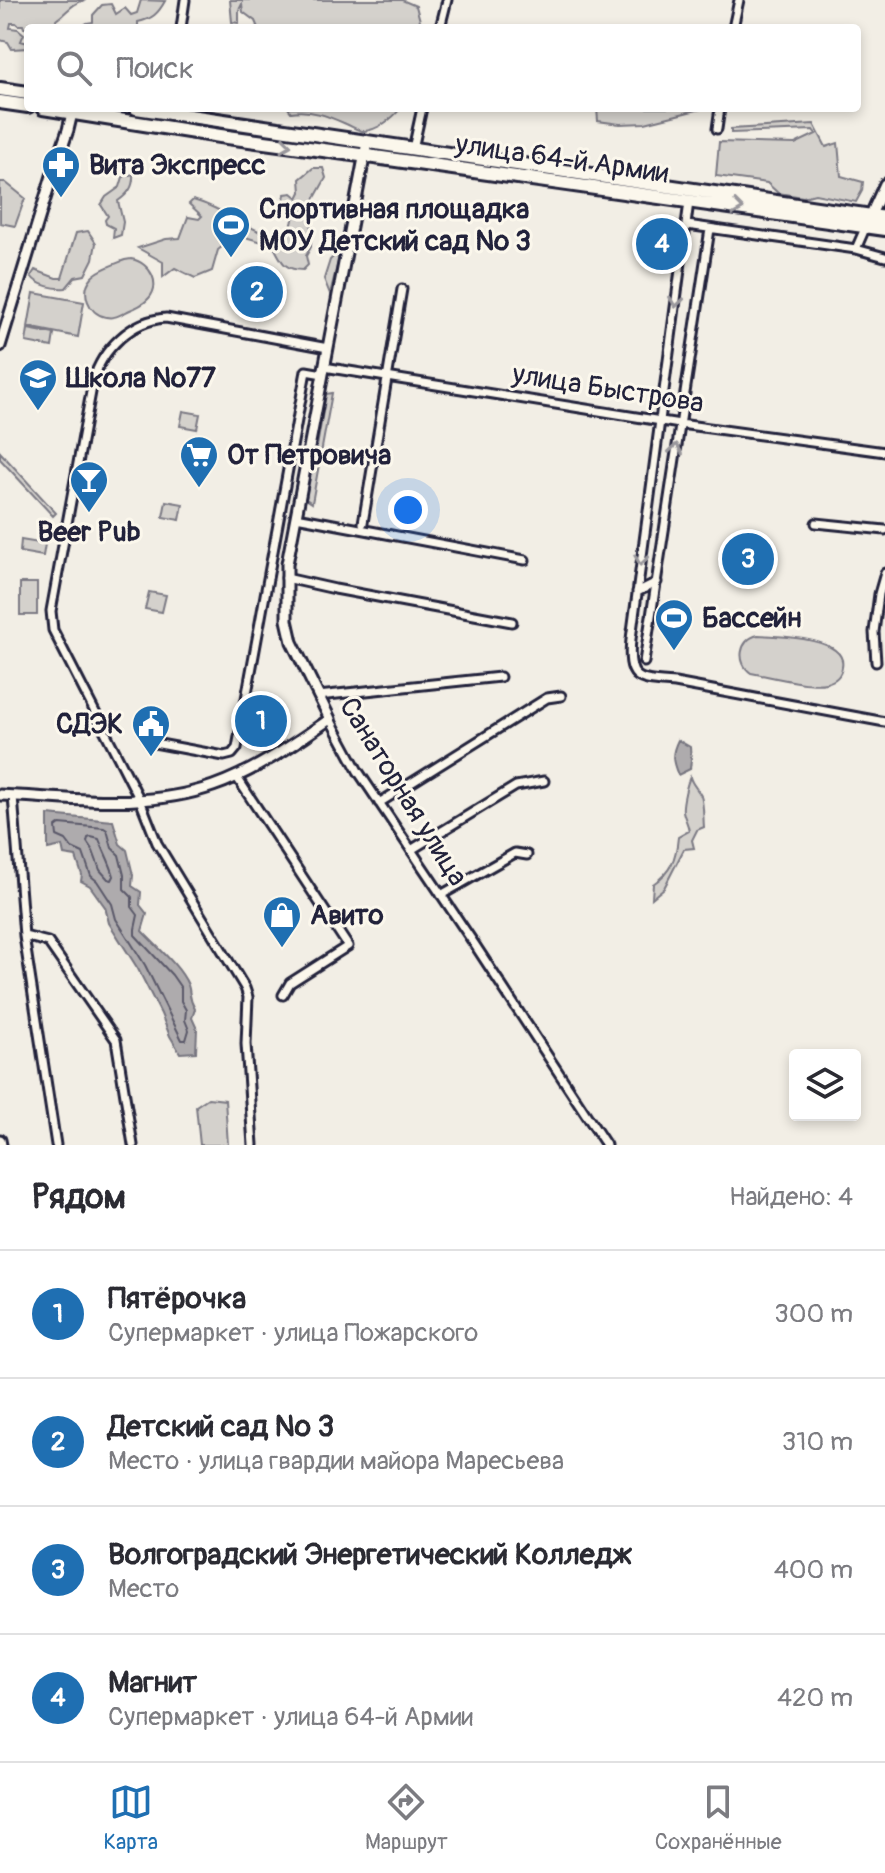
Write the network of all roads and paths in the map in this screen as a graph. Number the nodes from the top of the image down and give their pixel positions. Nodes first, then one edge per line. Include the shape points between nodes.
1 (185, 0) edge
2 (447, 0) edge
3 (729, 0) edge
4 (738, 3) edge
5 (182, 24) edge
6 (441, 24) edge
7 (734, 24) edge
8 (0, 89) edge
9 (24, 92) edge
10 (0, 102) edge
11 (24, 105) edge
12 (71, 112) edge
13 (83, 112) edge
14 (181, 112) edge
15 (421, 112) edge
16 (719, 112) edge
17 (717, 129) dead end
18 (367, 142) junction
19 (413, 149) junction
20 (365, 156) junction
21 (885, 184) edge
22 (689, 202) junction
23 (885, 218) edge
24 (868, 221) junction
25 (687, 225) junction
26 (710, 229) junction
27 (885, 229) edge
28 (856, 249) junction
29 (885, 257) edge
30 (402, 289) dead end
31 (0, 346) edge
32 (328, 348) junction
33 (324, 370) junction
34 (388, 377) junction
35 (659, 420) junction
36 (680, 424) junction
37 (885, 452) edge
38 (289, 469) junction
39 (305, 472) junction
40 (296, 517) junction
41 (363, 523) dead end
42 (816, 523) dead end
43 (885, 530) edge
44 (525, 560) dead end
45 (885, 573) edge
46 (286, 578) junction
47 (657, 582) junction
48 (637, 592) junction
49 (882, 595) edge
50 (512, 622) dead end
51 (879, 657) edge
52 (644, 662) dead end
53 (500, 677) dead end
54 (318, 696) junction
55 (561, 696) dead end
56 (330, 719) junction
57 (885, 722) edge
58 (141, 725) dead end
59 (236, 776) junction
60 (544, 781) dead end
61 (0, 795) edge
62 (13, 796) junction
63 (140, 800) junction
64 (379, 803) junction
65 (411, 850) junction
66 (527, 855) dead end
67 (441, 895) junction
68 (24, 936) junction
69 (283, 995) dead end
70 (56, 1145) edge
71 (133, 1145) edge
72 (253, 1145) edge
73 (606, 1145) edge

1 - 5 street
2 - 6 street
3 - 4 street
4 - 7 street
8 - 9 highway
10 - 11 highway
12 - 31 street
13 -> 20 highway, улица 64-й Армии
14 - 18 highway, улица 64-й Армии
15 - 19 street
16 - 17 street
18 - 19 highway, улица 64-й Армии
18 - 20 street, Санаторная улица
19 - 24 highway, улица 64-й Армии
20 - 22 highway, улица 64-й Армии
20 - 32 street, Санаторная улица
21 - 24 street
22 -> 24 highway, улица 64-й Армии
22 - 25 street
23 - 24 highway, улица 64-й Армии
24 - 27 highway, улица 64-й Армии
24 - 28 street
25 - 26 street
25 -> 35 street
26 - 28 street
26 - 36 street
28 - 29 street
30 - 34 street
32 - 33 street, Санаторная улица
32 - 63 street via 162,318 134,327 98,364 51,620
33 - 34 street, улица Быстрова
33 - 38 street via 306,371
33 - 39 street, Санаторная улица
34 - 35 street, улица Быстрова
34 - 41 street
35 - 36 street, улица Быстрова
35 -> 48 street
36 - 37 street, улица Быстрова
47 -> 36 street
38 - 39 street
38 - 58 street via 237,748 224,756 149,742
39 - 40 street, Санаторная улица
40 - 44 street
40 - 46 street, Санаторная улица
42 - 43 street
45 - 49 street
46 - 50 street
46 - 54 street, Санаторная улица via 292,642
47 - 48 street
47 - 52 street
48 - 57 street via 629,651 636,677
49 - 51 street via 874,632
53 - 54 street
54 - 56 street, Санаторная улица
55 - 64 street via 547,698
56 - 59 street
56 - 64 street, Санаторная улица
59 - 63 street via 191,793
59 - 69 street via 348,946 290,983
60 - 65 street via 516,786
61 - 62 street
62 - 63 street
62 - 68 street
63 - 72 street via 157,843 248,997
64 - 65 street, Санаторная улица
65 - 67 street, Санаторная улица
66 - 67 street via 515,853
67 - 73 street, Санаторная улица
68 - 70 street
68 - 71 street via 48,942 116,1040

